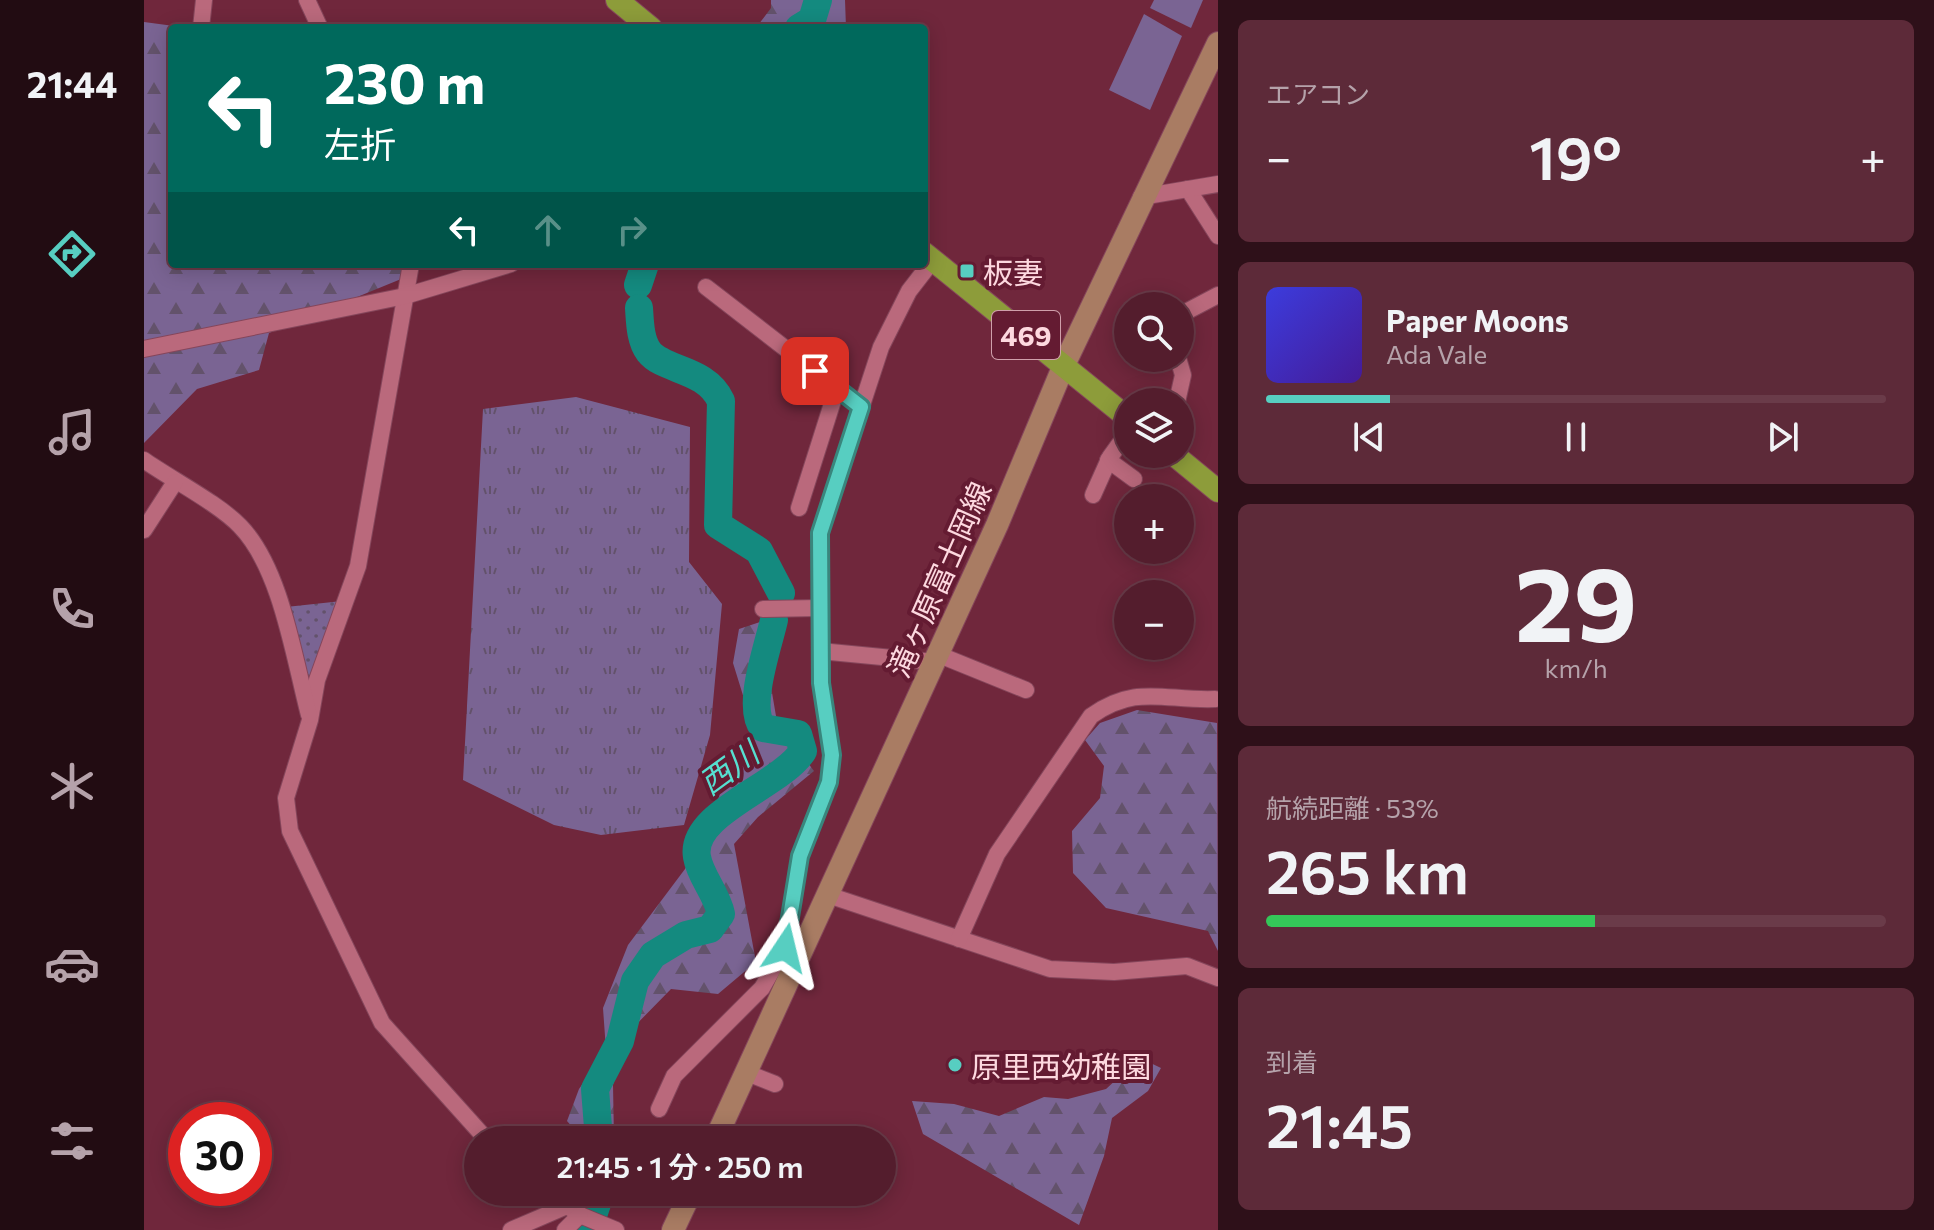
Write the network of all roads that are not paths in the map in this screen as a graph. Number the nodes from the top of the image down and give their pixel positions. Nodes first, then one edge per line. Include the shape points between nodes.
1 (204, 0) edge
2 (307, 0) edge
3 (617, 0) edge
4 (201, 24) edge
5 (318, 24) edge
6 (646, 24) edge
7 (1218, 43) edge
8 (1218, 184) edge
9 (1188, 189) junction
10 (1141, 197) junction
11 (1218, 236) edge
12 (929, 256) edge
13 (410, 268) edge
14 (498, 268) edge
15 (922, 268) edge
16 (706, 287) dead end
17 (1218, 295) edge
18 (405, 296) junction
19 (1194, 308) edge
20 (144, 349) edge
21 (1064, 365) junction
22 (837, 388) junction
23 (1114, 406) edge
24 (861, 407) junction
25 (1114, 452) edge
26 (144, 460) edge
27 (1108, 460) junction
28 (1190, 468) edge
29 (1134, 479) dead end
30 (175, 482) junction
31 (1218, 491) edge
32 (1093, 495) dead end
33 (799, 508) dead end
34 (144, 530) edge
35 (819, 608) junction
36 (763, 609) dead end
37 (820, 651) junction
38 (936, 658) junction
39 (1026, 690) dead end
40 (1215, 699) dead end
41 (310, 720) junction
42 (828, 895) junction
43 (959, 939) junction
44 (792, 952) junction
45 (1218, 978) edge
46 (747, 1073) junction
47 (775, 1084) dead end
48 (659, 1109) dead end
49 (474, 1126) edge
50 (722, 1126) edge
51 (566, 1206) edge
52 (684, 1206) edge
53 (573, 1211) junction
54 (611, 1228) edge
55 (511, 1230) edge
56 (565, 1230) edge
57 (673, 1230) edge

1 - 4 street
2 - 5 street
3 - 6 highway
7 - 10 main road, 滝ヶ原富士岡線
8 - 9 street
9 - 10 street
9 - 11 street
10 - 21 main road, 滝ヶ原富士岡線
12 - 21 highway, 469
13 - 18 street
14 - 18 street
15 - 24 street via 881,347
16 - 22 street
17 - 19 street
18 - 20 street
18 - 41 street via 358,566 317,680
21 - 23 highway, 469
21 - 38 main road, 滝ヶ原富士岡線
22 - 24 street
22 - 33 street
24 - 35 street via 820,533
25 - 27 street
26 - 30 street
27 - 29 street
27 - 32 street
28 - 31 highway
30 - 34 street
30 - 41 street via 239,524 255,545 274,586
35 - 36 street
35 - 37 street
37 - 38 street
37 - 44 street via 830,726 829,782 800,856
38 - 39 street
38 - 42 main road, 滝ヶ原富士岡線
40 - 43 street via 1133,695 1113,700 1091,716 997,854
41 - 49 street via 286,798 290,831 382,1023
42 - 43 street
42 - 44 main road, 滝ヶ原富士岡線
43 - 45 street via 1050,969 1114,972 1187,966
44 - 46 main road, 滝ヶ原富士岡線
44 - 48 street via 674,1076
46 - 47 street
46 - 50 main road, 滝ヶ原富士岡線
51 - 53 street
52 - 57 main road
53 - 54 street
53 - 55 street
53 - 56 street

